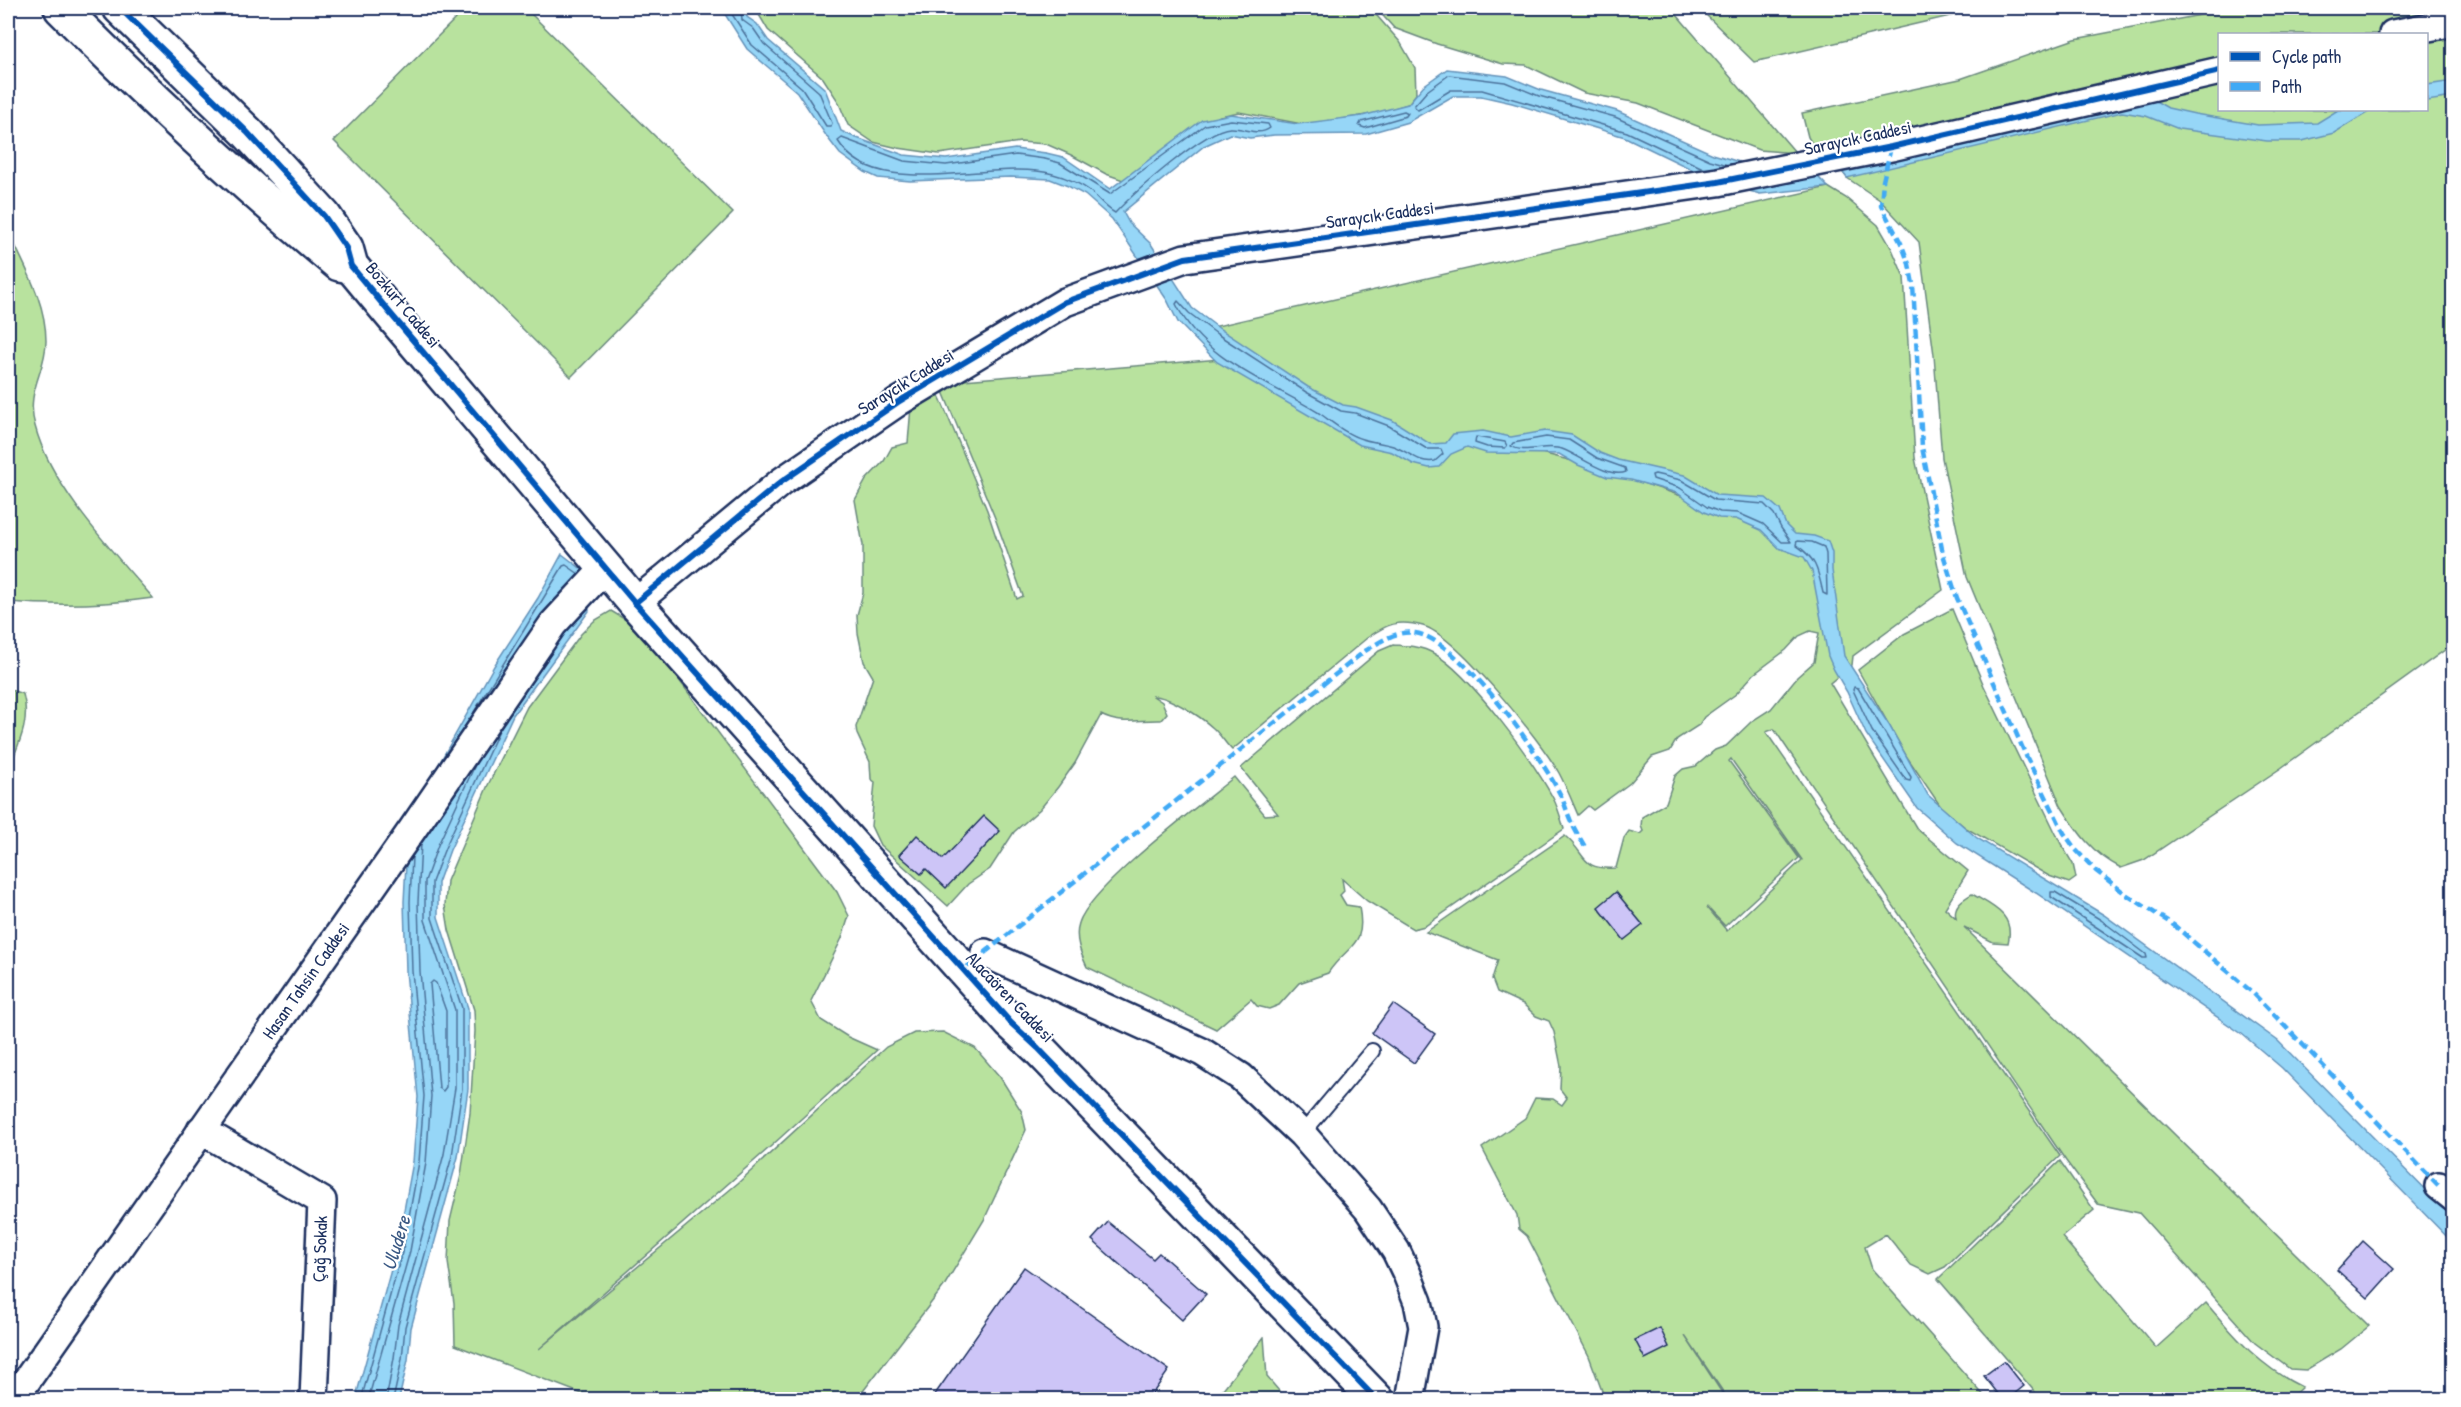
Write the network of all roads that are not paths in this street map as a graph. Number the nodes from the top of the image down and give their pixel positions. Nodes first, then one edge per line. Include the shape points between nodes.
1 (61, 8) edge
2 (120, 8) edge
3 (2454, 22) edge
4 (2398, 33) edge
5 (2218, 71) edge
6 (351, 266) junction
7 (605, 568) junction
8 (634, 603) junction
9 (985, 953) dead end
10 (1372, 1051) dead end
11 (201, 1130) junction
12 (1302, 1134) junction
13 (13, 1400) edge
14 (314, 1400) edge
15 (1377, 1400) edge
16 (1410, 1400) edge

1 - 6 street, Bozkurt Caddesi via 280,215 339,264
2 - 6 street, Bozkurt Caddesi via 247,132 324,216 346,248
3 - 4 street
5 - 8 street, Saraycık Caddesi via 1891,147 1718,182 1185,258 1065,302 898,402 781,482
6 - 7 street, Bozkurt Caddesi
7 - 8 street, Bozkurt Caddesi
7 - 11 street, Hasan Tahsin Caddesi via 553,624
8 - 15 street, Alacaören Caddesi via 1011,1023
9 - 12 street via 1202,1052 1241,1077
10 - 12 lane
11 - 13 street, Hasan Tahsin Caddesi
11 - 14 street, Çağ Sokak via 322,1202
12 - 16 street via 1368,1209 1407,1274 1423,1327

